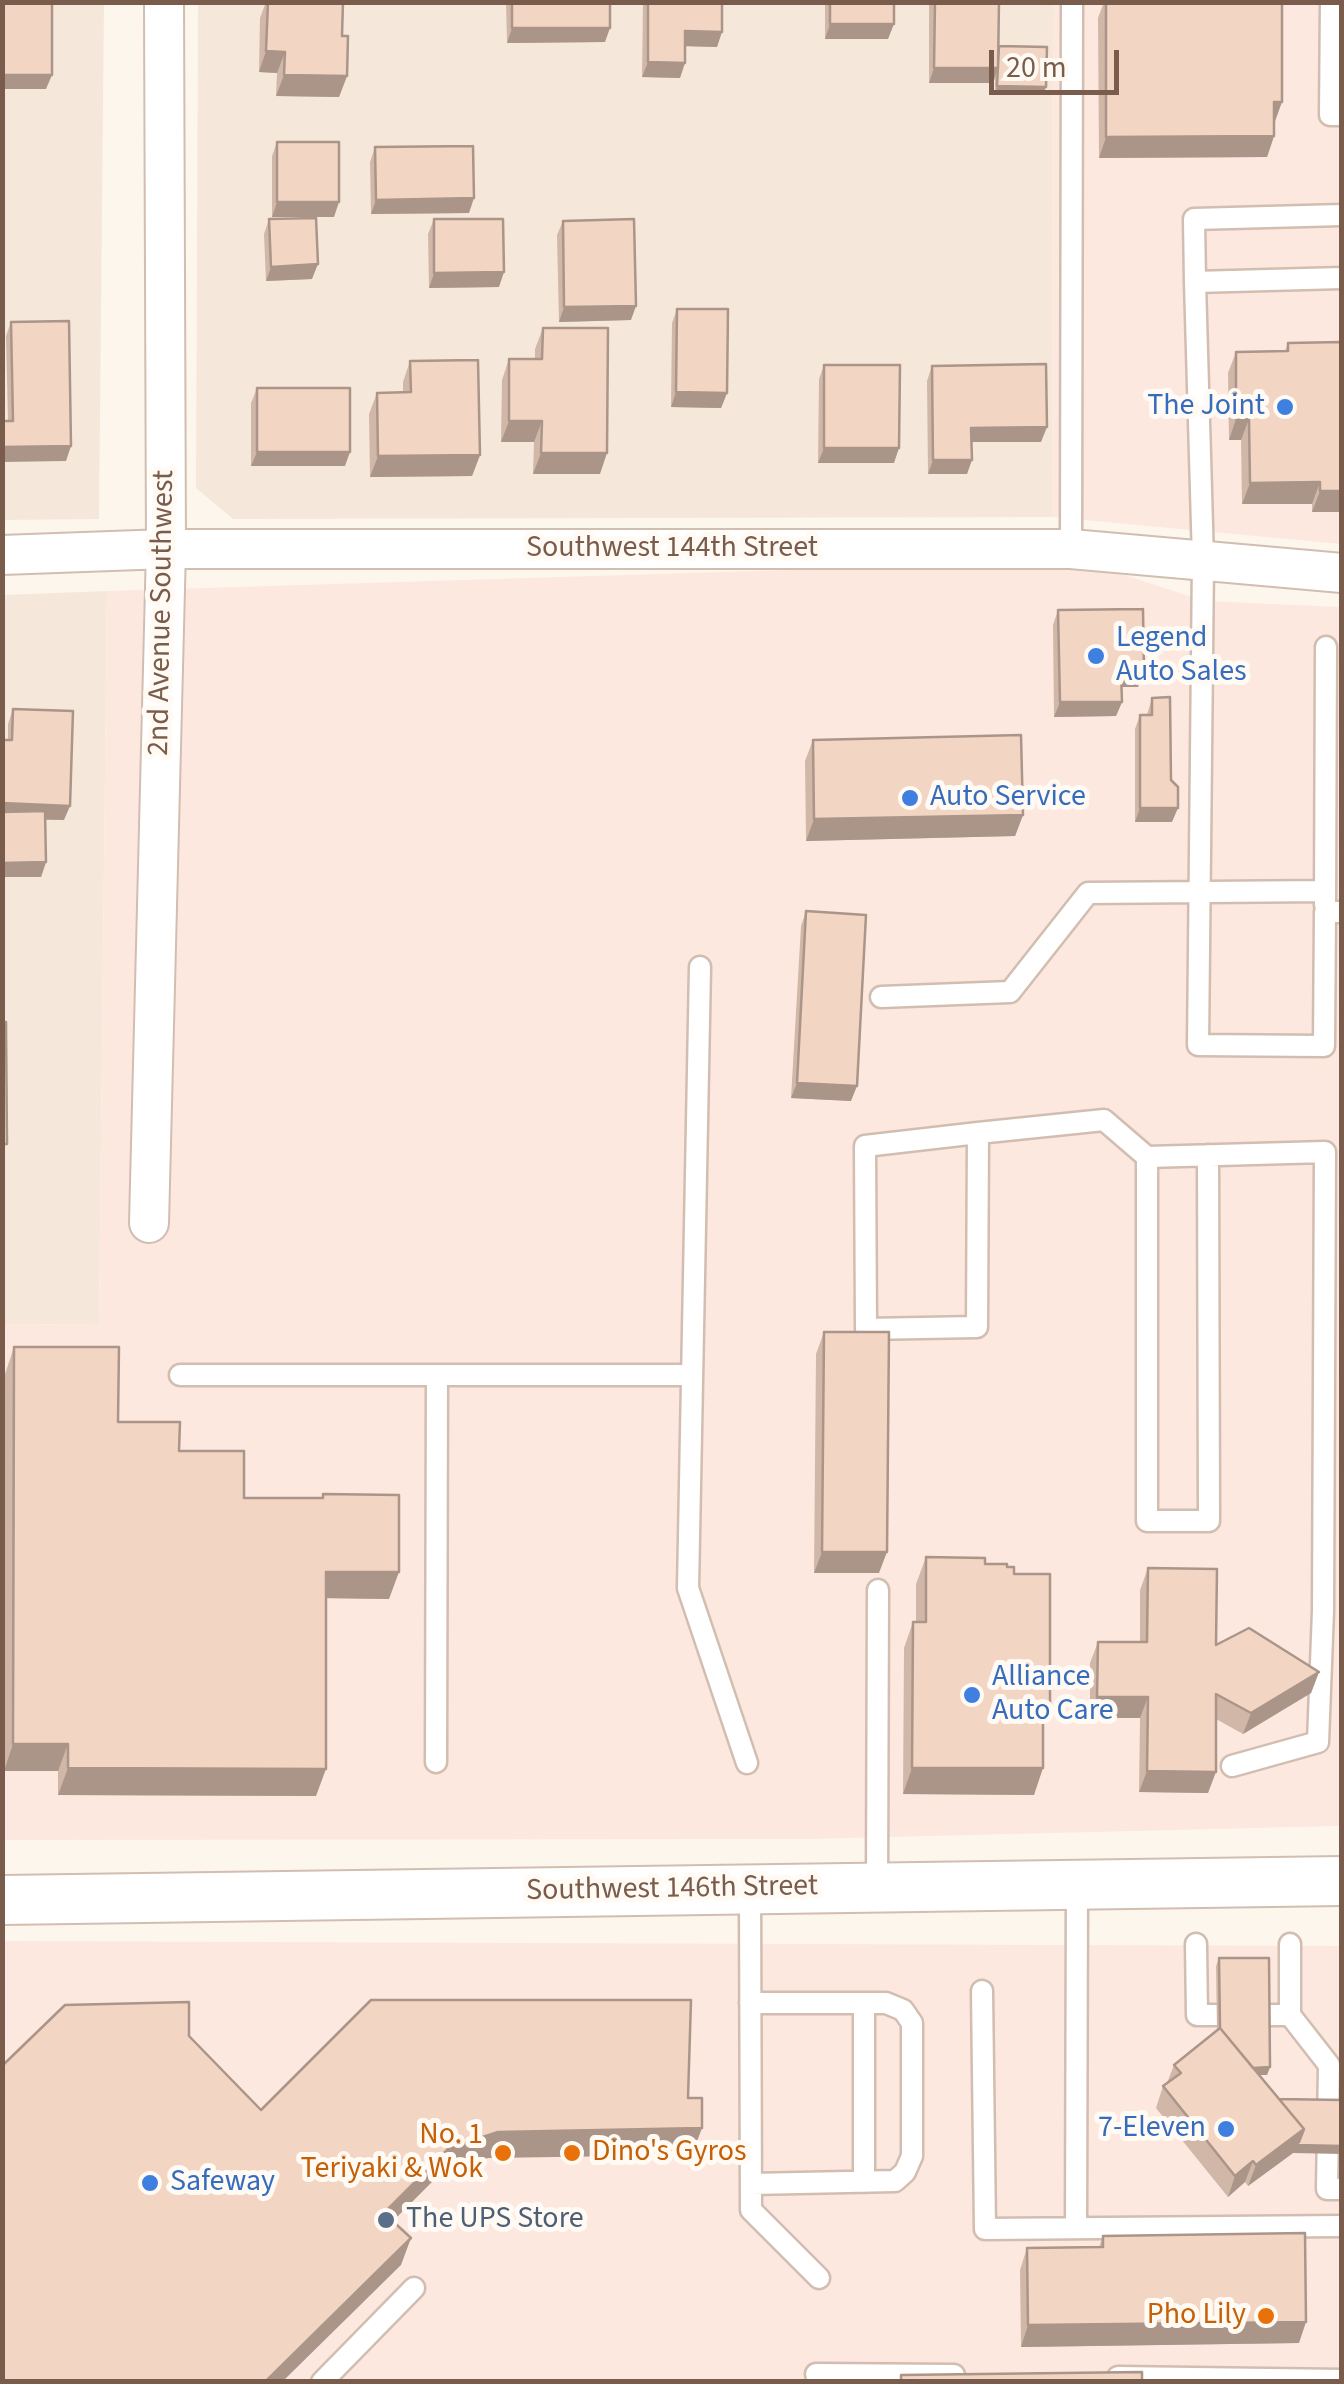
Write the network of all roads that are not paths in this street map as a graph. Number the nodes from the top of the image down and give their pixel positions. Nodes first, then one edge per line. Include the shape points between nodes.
1 (164, 2) edge
2 (1072, 2) edge
3 (1330, 2) edge
4 (1342, 115) edge
5 (1342, 215) edge
6 (1342, 278) edge
7 (1195, 282) junction
8 (166, 549) junction
9 (1072, 549) junction
10 (2, 555) edge
11 (1202, 560) junction
12 (1342, 573) edge
13 (1326, 647) dead end
14 (1198, 892) junction
15 (1331, 905) edge
16 (700, 967) dead end
17 (881, 997) dead end
18 (978, 1134) junction
19 (1208, 1155) junction
20 (1147, 1157) junction
21 (149, 1224) dead end
22 (180, 1374) dead end
23 (437, 1374) junction
24 (692, 1375) junction
25 (878, 1590) dead end
26 (1332, 1611) edge
27 (436, 1762) dead end
28 (748, 1762) dead end
29 (1232, 1766) dead end
30 (1342, 1881) edge
31 (1077, 1884) junction
32 (877, 1887) junction
33 (750, 1888) junction
34 (2, 1900) edge
35 (1196, 1944) dead end
36 (1290, 1944) dead end
37 (982, 1992) dead end
38 (750, 2003) junction
39 (864, 2004) junction
40 (1290, 2015) junction
41 (1335, 2065) edge
42 (864, 2182) junction
43 (751, 2184) junction
44 (1342, 2188) edge
45 (1342, 2226) edge
46 (1076, 2228) junction
47 (819, 2278) dead end
48 (414, 2288) dead end
49 (816, 2374) dead end
50 (966, 2375) edge
51 (1105, 2377) edge
52 (1342, 2380) edge
53 (322, 2382) edge

1 - 8 street, 2nd Avenue Southwest
2 - 9 lane
3 - 4 lane via 1330,115
5 - 7 lane via 1194,219
6 - 7 lane
7 - 11 lane
8 - 9 street, Southwest 144th Street
8 - 10 street, Southwest 144th Street
8 - 21 street, 2nd Avenue Southwest
9 - 11 street, Southwest 144th Street
11 - 12 street, Southwest 144th Street
11 - 14 lane
13 - 15 lane
14 - 15 lane
14 - 15 lane via 1198,1046 1324,1046
14 - 17 lane via 1088,893 1010,992
16 - 24 lane
18 - 18 lane via 865,1146 866,1329 978,1327
18 - 20 lane via 1104,1120
19 - 20 lane
19 - 20 lane via 1210,1520 1147,1520
19 - 26 lane via 1325,1152
22 - 23 lane
23 - 24 lane
23 - 27 lane
24 - 28 lane via 688,1588
25 - 32 lane
26 - 29 lane via 1318,1742
30 - 31 street, Southwest 146th Street
31 - 32 street, Southwest 146th Street
31 - 46 lane
32 - 33 street, Southwest 146th Street
33 - 34 street, Southwest 146th Street
33 - 38 lane
35 - 40 lane via 1197,2015
36 - 40 lane
37 - 46 lane via 985,2229
38 - 39 lane
38 - 43 lane
39 - 42 lane
39 - 42 lane via 886,2003 912,2023 912,2156 895,2181
40 - 41 lane
41 - 44 lane via 1327,2189
42 - 43 lane
43 - 47 lane via 751,2210
45 - 46 lane
48 - 53 lane
49 - 50 lane
51 - 52 lane

